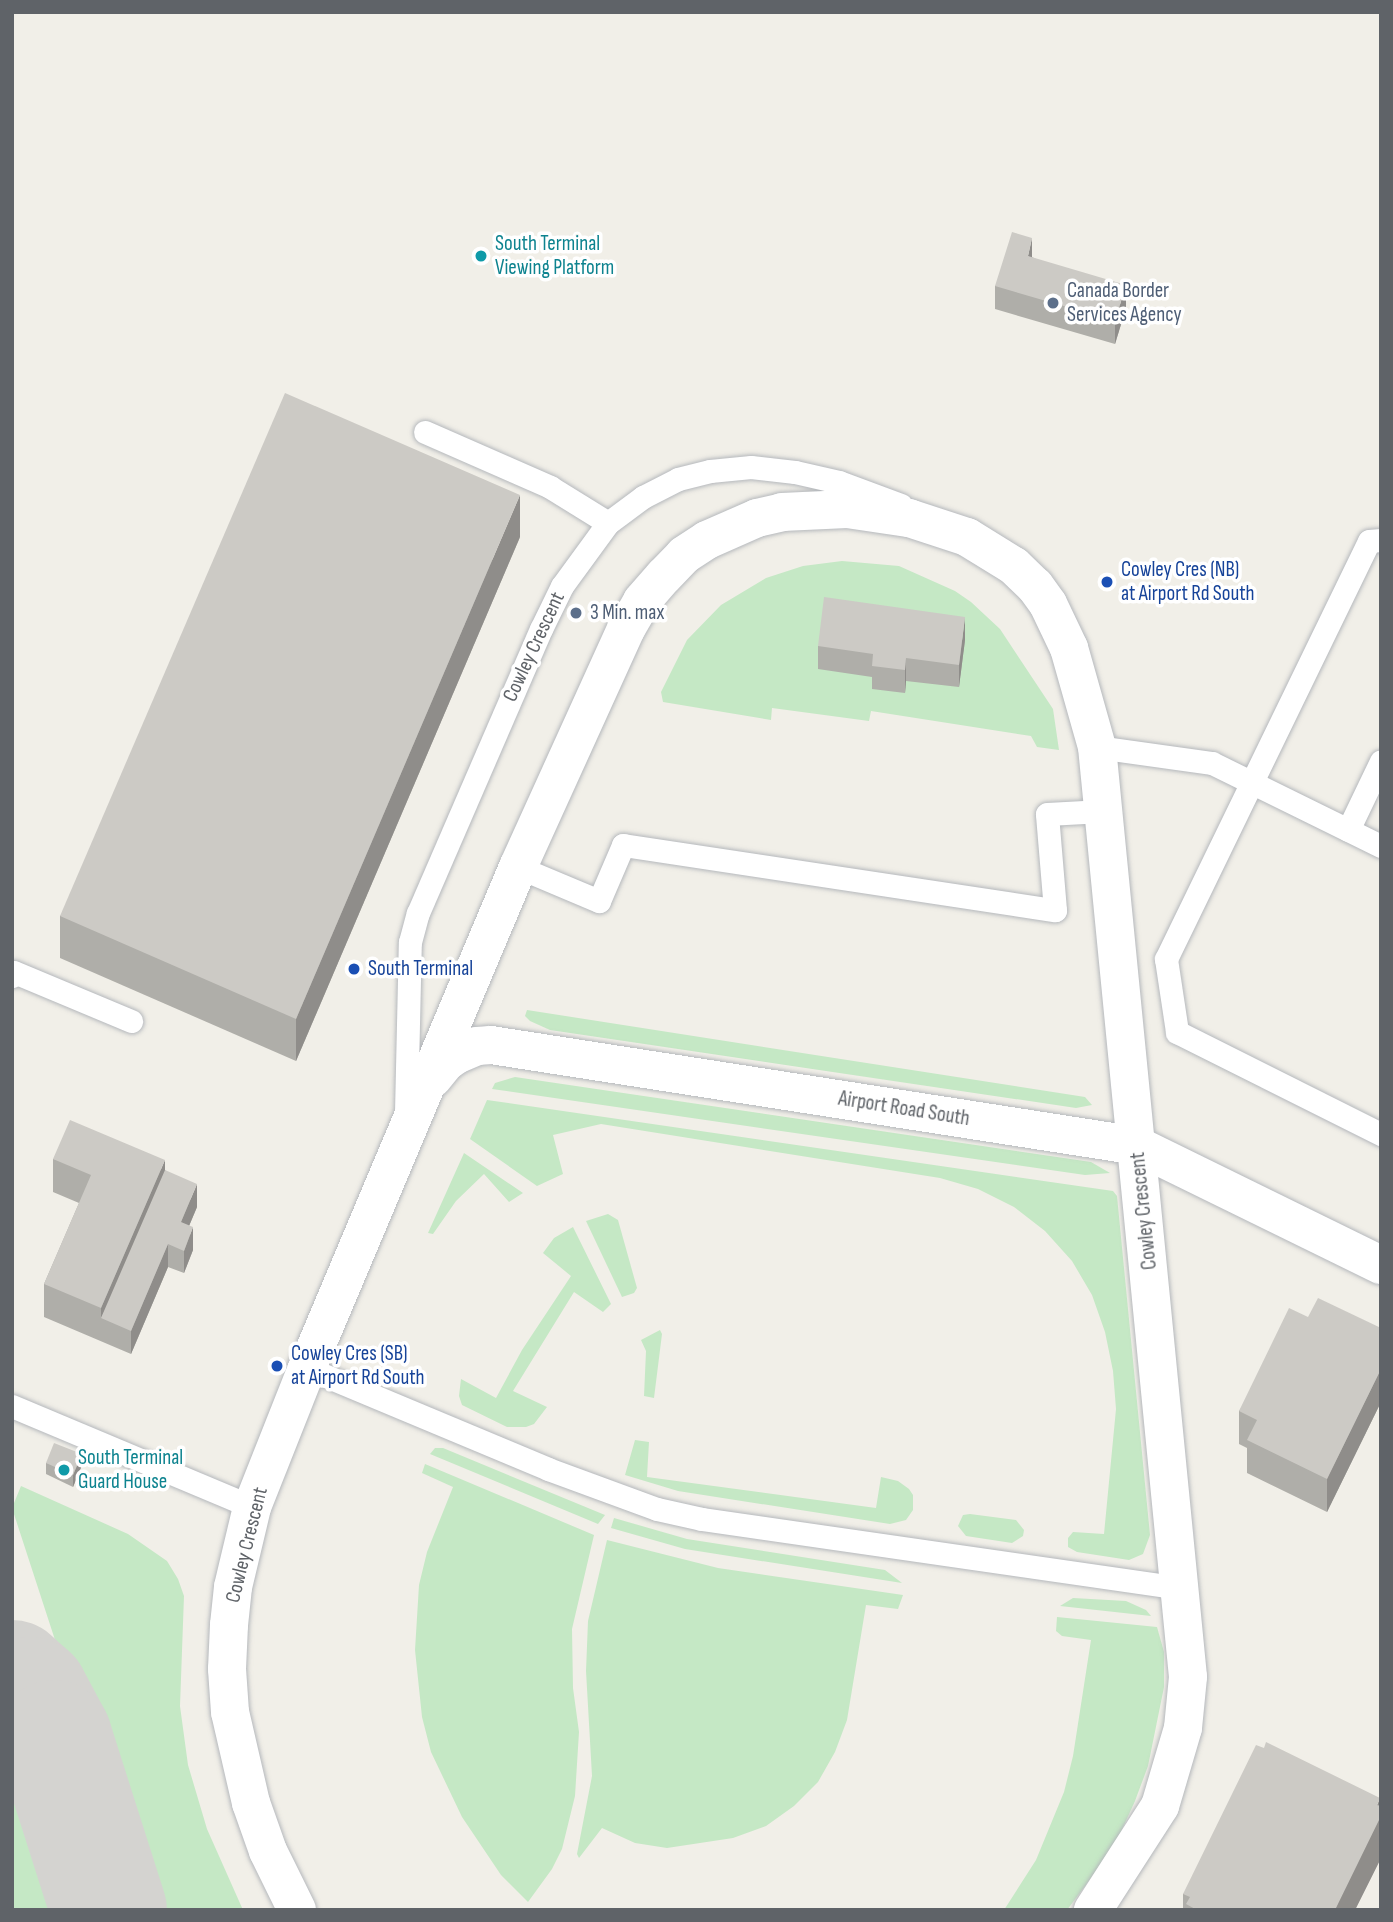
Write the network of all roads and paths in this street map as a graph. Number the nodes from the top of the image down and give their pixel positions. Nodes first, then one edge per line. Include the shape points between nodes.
1 (425, 432) dead end
2 (608, 523) junction
3 (967, 537) junction
4 (1381, 540) edge
5 (1097, 747) junction
6 (1381, 761) edge
7 (1252, 781) junction
8 (1102, 811) junction
9 (1348, 830) junction
10 (1381, 846) edge
11 (518, 867) junction
12 (12, 976) edge
13 (131, 1021) dead end
14 (423, 1095) junction
15 (1381, 1134) edge
16 (1138, 1146) junction
17 (400, 1153) junction
18 (1381, 1265) edge
19 (307, 1368) junction
20 (22, 1410) edge
21 (252, 1507) junction
22 (1182, 1588) junction
23 (1160, 1806) junction
24 (297, 1910) edge
25 (1093, 1910) edge
26 (1120, 1910) edge

1 - 2 lane via 550,487
2 - 3 lane, Cowley Crescent via 677,479 751,467 795,472 864,490
2 - 17 lane, Cowley Crescent via 562,586 541,629 418,913 410,942 406,1116
3 - 5 street, Cowley Crescent via 1014,566 1048,604 1069,649
3 - 11 street, Cowley Crescent via 883,513 814,510 757,518 684,555 642,601 619,641
4 - 7 lane via 1369,541
5 - 7 lane via 1212,763
5 - 8 street, Cowley Crescent
6 - 9 lane
7 - 9 lane
7 - 15 lane via 1166,959 1177,1032
8 - 11 lane via 1047,814 1055,910 623,845 599,901
8 - 16 street, Cowley Crescent
9 - 10 lane
11 - 14 street, Cowley Crescent
12 - 13 lane via 14,972
14 - 16 street, Airport Road South via 445,1063 469,1049 491,1045
14 - 17 street, Cowley Crescent
16 - 18 street, Airport Road South
16 - 22 street, Cowley Crescent
17 - 19 street, Cowley Crescent
19 - 21 street, Cowley Crescent
19 - 22 lane via 657,1509
20 - 21 lane
21 - 24 street, Cowley Crescent via 233,1587 227,1669 230,1712 251,1803
22 - 23 street, Cowley Crescent via 1188,1676 1184,1721
23 - 25 street, Cowley Crescent
23 - 26 street

